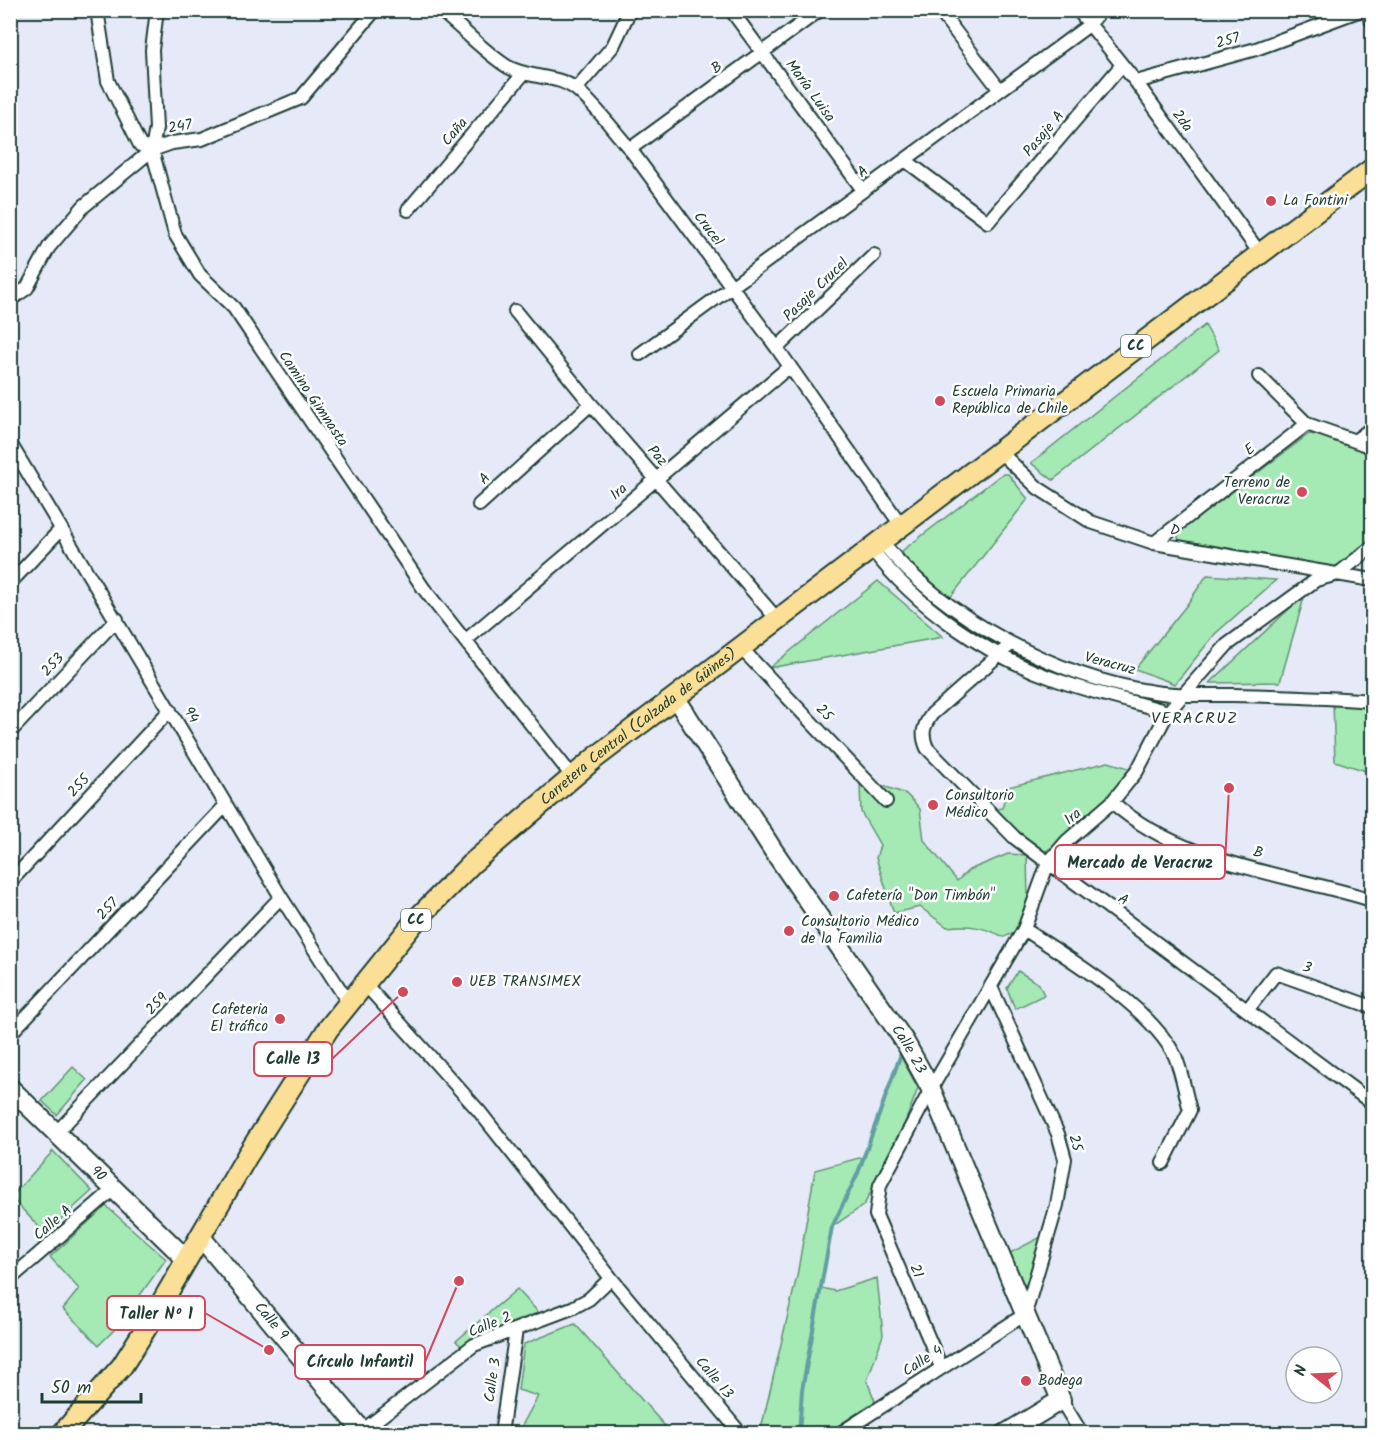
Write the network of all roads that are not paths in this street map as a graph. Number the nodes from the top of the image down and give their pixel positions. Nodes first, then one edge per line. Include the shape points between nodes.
1 (97, 10) edge
2 (157, 10) edge
3 (375, 10) edge
4 (440, 10) edge
5 (630, 10) edge
6 (731, 10) edge
7 (820, 10) edge
8 (939, 10) edge
9 (1078, 10) edge
10 (1101, 10) edge
11 (1363, 10) edge
12 (1372, 21) edge
13 (1089, 25) junction
14 (764, 52) junction
15 (1122, 65) junction
16 (524, 73) junction
17 (1136, 82) junction
18 (576, 89) junction
19 (1000, 90) junction
20 (630, 149) junction
21 (152, 150) junction
22 (905, 160) junction
23 (1372, 169) edge
24 (863, 190) junction
25 (408, 210) dead end
26 (1259, 252) junction
27 (874, 255) dead end
28 (732, 286) junction
29 (10, 300) edge
30 (515, 311) dead end
31 (777, 348) junction
32 (640, 354) dead end
33 (790, 366) junction
34 (1258, 376) dead end
35 (591, 404) junction
36 (1307, 424) junction
37 (1372, 428) edge
38 (1356, 440) junction
39 (10, 443) edge
40 (1372, 447) edge
41 (998, 450) junction
42 (657, 479) junction
43 (479, 505) dead end
44 (901, 525) junction
45 (61, 529) junction
46 (1154, 543) junction
47 (876, 544) junction
48 (1372, 547) edge
49 (1338, 574) junction
50 (1372, 580) edge
51 (10, 583) edge
52 (117, 619) junction
53 (777, 619) junction
54 (466, 640) junction
55 (1011, 645) junction
56 (740, 647) junction
57 (1001, 656) junction
58 (1182, 694) junction
59 (675, 697) junction
60 (1372, 701) edge
61 (170, 710) junction
62 (1168, 712) junction
63 (10, 732) edge
64 (572, 776) junction
65 (886, 801) dead end
66 (1112, 802) junction
67 (226, 805) junction
68 (1048, 863) junction
69 (10, 882) edge
70 (281, 897) junction
71 (1372, 900) edge
72 (1024, 929) junction
73 (364, 983) junction
74 (991, 987) junction
75 (348, 1002) junction
76 (1372, 1007) edge
77 (1248, 1009) junction
78 (10, 1034) edge
79 (931, 1089) junction
80 (12, 1091) edge
81 (1372, 1103) edge
82 (56, 1133) junction
83 (1163, 1163) dead end
84 (880, 1185) joint
85 (114, 1189) junction
86 (200, 1236) junction
87 (186, 1259) junction
88 (611, 1278) junction
89 (10, 1279) edge
90 (1024, 1315) junction
91 (516, 1330) junction
92 (941, 1367) junction
93 (1060, 1400) junction
94 (362, 1432) edge
95 (62, 1434) edge
96 (501, 1434) edge
97 (741, 1434) edge
98 (839, 1434) edge
99 (1005, 1434) edge
100 (1082, 1434) edge

1 - 21 street, Camino Gimnasta via 108,81 140,145
2 - 21 street via 153,50 156,128
3 - 21 street, 247 via 301,98 202,139
4 - 16 street, Crucel via 508,66
5 - 18 street via 613,46
6 - 14 street, María Luisa
7 - 14 street, B
8 - 19 street
9 - 13 street, 2da
10 - 13 street, A
11 - 12 street
11 - 17 street, 257 via 1256,49
13 - 15 street, 2da
13 - 19 street, A
14 - 20 street, B
14 - 24 street, María Luisa
15 - 17 street, 2da
15 - 22 street, Pasaje A via 988,222
16 - 18 street, Crucel
16 - 25 street, Caña
17 - 26 street, 2da
18 - 20 street, Crucel
19 - 22 street, A
20 - 28 street, Crucel
21 - 29 street, 247 via 84,206 49,247 27,288
21 - 54 street, Camino Gimnasta via 175,234 200,275 234,308 417,579
22 - 24 street, A
23 - 26 main road, Carretera Central (Calzada de Güines) / CC
24 - 28 street, A
26 - 41 main road, Carretera Central (Calzada de Güines) / CC
27 - 31 street, Pasaje Crucel
28 - 31 street, Crucel
28 - 32 street, A
30 - 35 street, Paz
31 - 33 street, Crucel
33 - 42 street, 1ra
33 - 44 street, Crucel
34 - 36 street
35 - 42 street, Paz
35 - 43 street, A
36 - 38 street
36 - 46 street, E
37 - 38 street
38 - 40 street
39 - 45 street, 94
41 - 44 main road, Carretera Central (Calzada de Güines) / CC
41 - 46 street, D via 1038,488 1090,522
42 - 53 street, Paz
42 - 54 street, 1ra
44 - 47 main road, Carretera Central (Calzada de Güines) / CC
45 - 51 street
45 - 52 street, 94
46 - 49 street, D
47 - 53 main road, Carretera Central (Calzada de Güines) / CC
47 - 55 street, Veracruz via 915,579
47 - 57 street, Veracruz via 884,565 924,602
48 - 49 street, 1ra
49 - 50 street, D
49 - 58 street, 1ra via 1316,580 1227,645
52 - 61 street, 94
52 - 63 street, 253
53 - 56 main road, Carretera Central (Calzada de Güines) / CC
54 - 64 street, Camino Gimnasta
55 - 57 street, A
55 - 58 street, Veracruz via 1066,668 1153,692
56 - 59 main road, Carretera Central (Calzada de Güines) / CC
56 - 65 street, 25
57 - 62 street, Veracruz via 1057,680
57 - 68 street, A via 932,714 924,724 923,739 986,811
58 - 60 street, Veracruz
58 - 62 street, 1ra
59 - 64 main road, Carretera Central (Calzada de Güines) / CC
59 - 79 street, Calle 23 via 773,850 905,1042
61 - 67 street, 94
61 - 69 street, 255
62 - 66 street, 1ra via 1137,771
64 - 73 main road, Carretera Central (Calzada de Güines) / CC via 471,864 416,920
66 - 68 street, 1ra
66 - 71 street, B via 1176,845
67 - 70 street, 94
67 - 78 street, 257
68 - 72 street, 1ra
68 - 77 street, A
70 - 75 street, 94
70 - 82 street, 259
72 - 74 street, 1ra
72 - 83 street via 1146,1017 1175,1056 1190,1110
73 - 75 main road, Carretera Central (Calzada de Güines) / CC
73 - 88 street, Calle 13 via 479,1111
74 - 79 street, 1ra
74 - 90 street, 25 via 1058,1134 1065,1159 1046,1249
75 - 86 main road, Carretera Central (Calzada de Güines) / CC via 288,1090
76 - 77 street, 3 via 1276,973
77 - 81 street, A
79 - 84 street, 1ra
79 - 90 street, Calle 23
80 - 82 street, 90
82 - 85 street, 90
84 - 92 street, 21 via 876,1215
85 - 87 street, 90
85 - 89 street, Calle A
86 - 87 main road, Carretera Central (Calzada de Güines) / CC
86 - 94 street, Calle 9
87 - 95 main road, Carretera Central (Calzada de Güines) / CC via 122,1365
88 - 91 street, Calle 2 via 589,1299
88 - 97 street, Calle 13
90 - 92 street, Calle 4
90 - 93 street, Calle 23
91 - 94 street, Calle 2 via 474,1345
91 - 96 street, Calle 3
92 - 98 street, Calle 4
93 - 99 street
93 - 100 street, Calle 23

